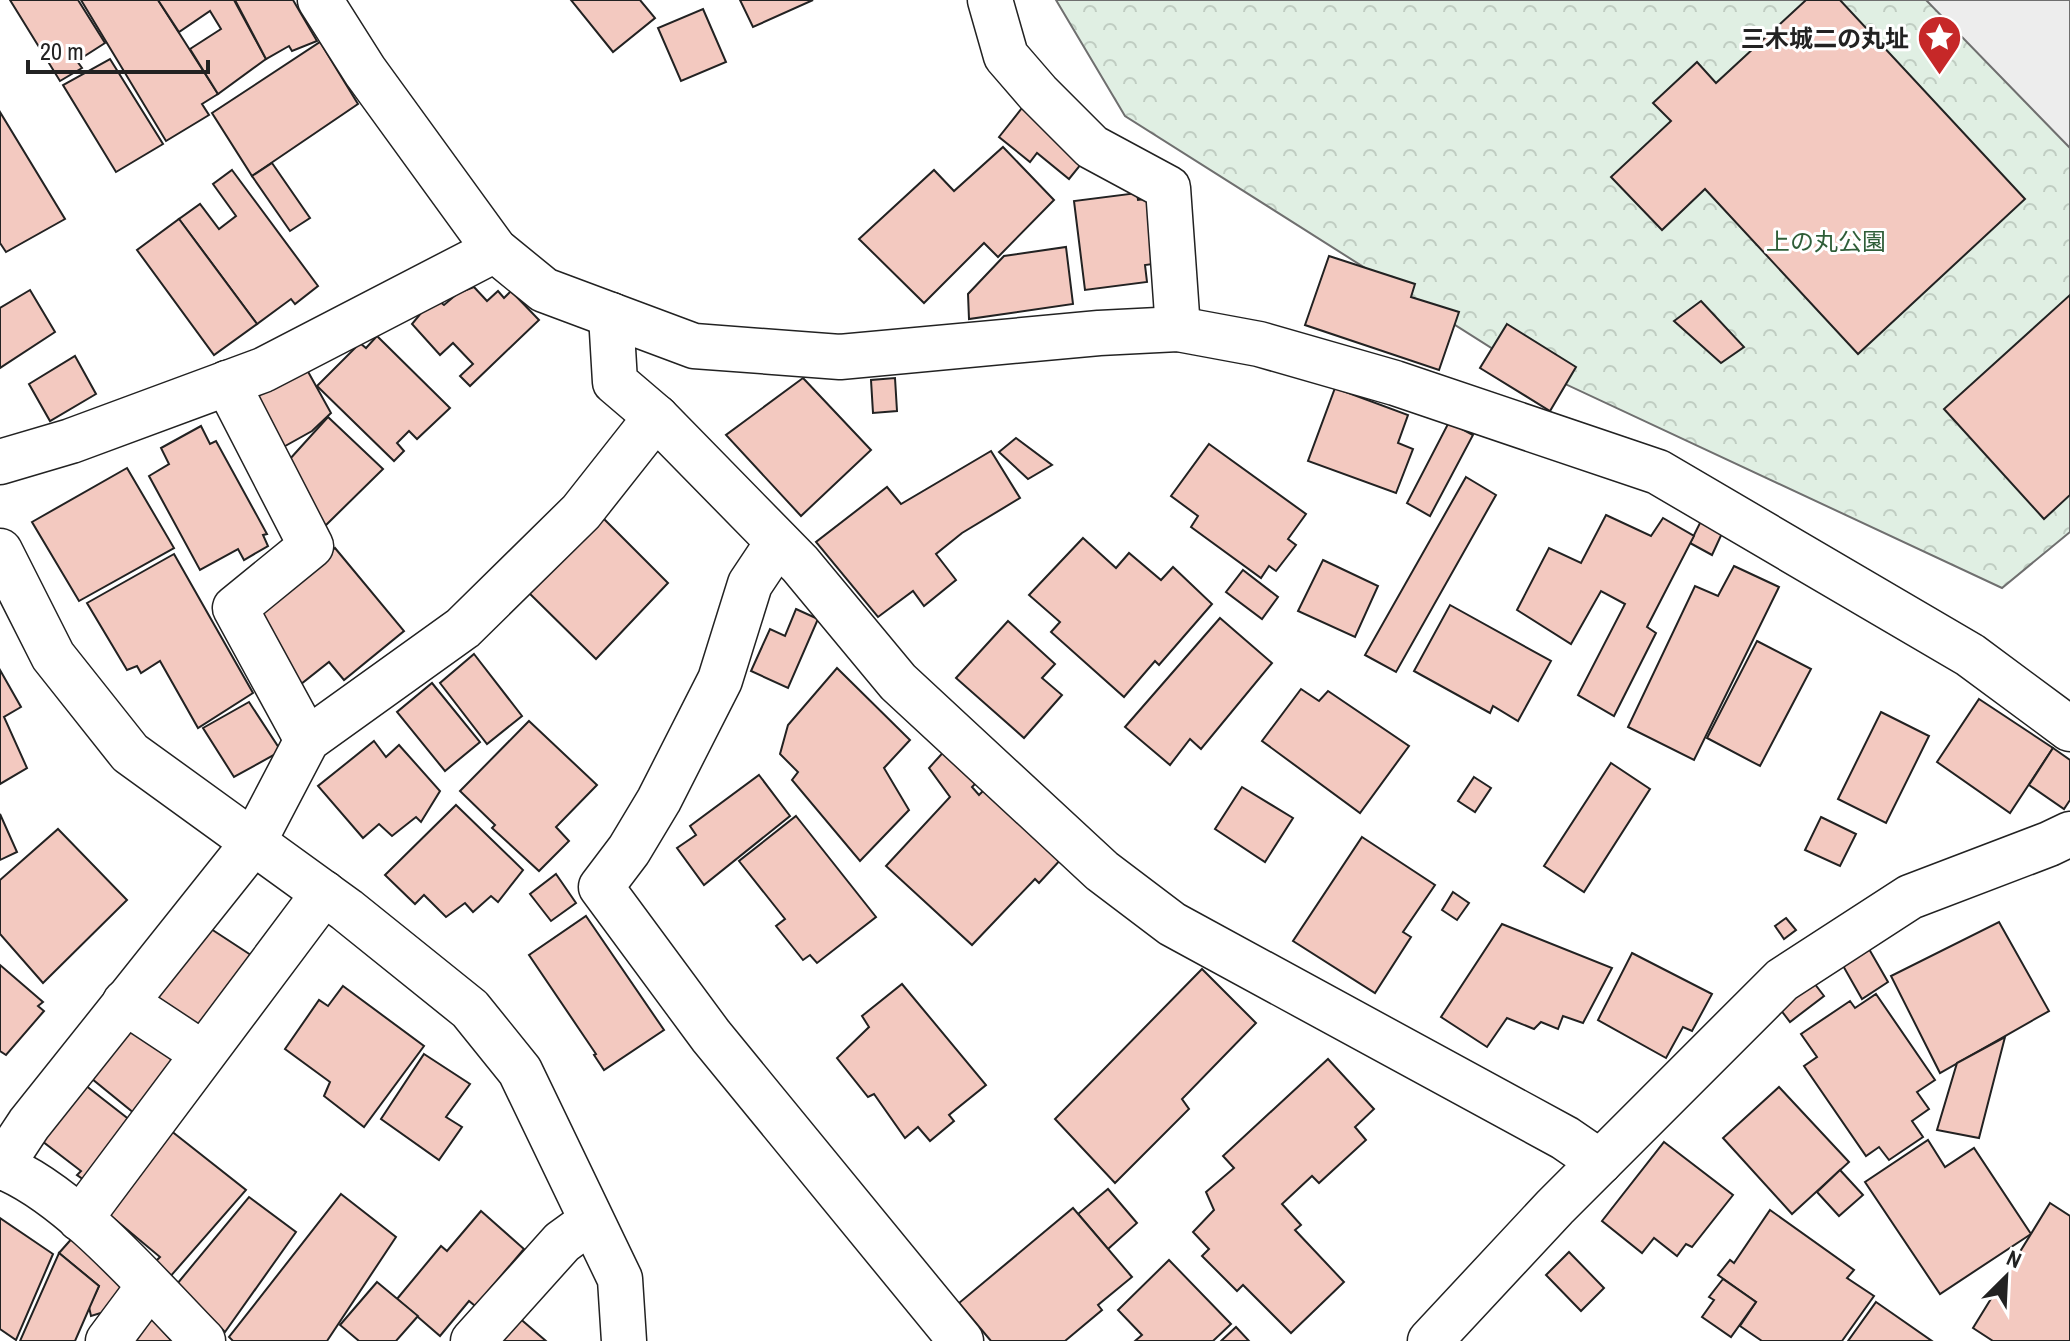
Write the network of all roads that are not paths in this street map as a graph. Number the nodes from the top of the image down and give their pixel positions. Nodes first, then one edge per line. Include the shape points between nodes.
1 (320, 0) edge
2 (990, 0) edge
3 (495, 250) junction
4 (611, 315) junction
5 (1178, 329) junction
6 (227, 383) junction
7 (656, 417) junction
8 (0, 462) edge
9 (778, 542) junction
10 (0, 551) edge
11 (2070, 729) edge
12 (307, 740) junction
13 (2070, 834) edge
14 (253, 843) junction
15 (324, 893) junction
16 (125, 1002) junction
17 (202, 1053) junction
18 (1600, 1162) junction
19 (1, 1167) edge
20 (80, 1219) junction
21 (591, 1221) junction
22 (149, 1286) junction
23 (1433, 1340) edge
24 (108, 1341) edge
25 (203, 1341) edge
26 (473, 1341) edge
27 (624, 1341) edge
28 (961, 1341) edge

1 - 3 street
2 - 5 street via 1006,56 1038,93 1092,147 1168,188
3 - 4 street via 544,290
3 - 6 street via 263,370
4 - 5 street via 694,346 840,357
4 - 7 street via 615,382
5 - 11 street via 1259,344 1395,383 1658,472 1970,655
6 - 8 street
6 - 12 street via 311,546 235,608
7 - 9 street
7 - 12 street via 581,512 463,628
9 - 18 street via 898,682 1102,871 1172,924
9 - 28 street via 750,584 720,680 666,787 601,887 711,1036
10 - 14 street via 53,656 130,753
12 - 14 street
13 - 18 street via 1910,897 1782,980
14 - 15 street
14 - 16 street
15 - 17 street
15 - 21 street via 470,1009 520,1071
16 - 17 street
16 - 19 street
17 - 20 street
18 - 23 street
19 - 20 street via 36,1184
20 - 22 street
21 - 26 street via 562,1242
21 - 27 street via 620,1279
22 - 24 street
22 - 25 street

